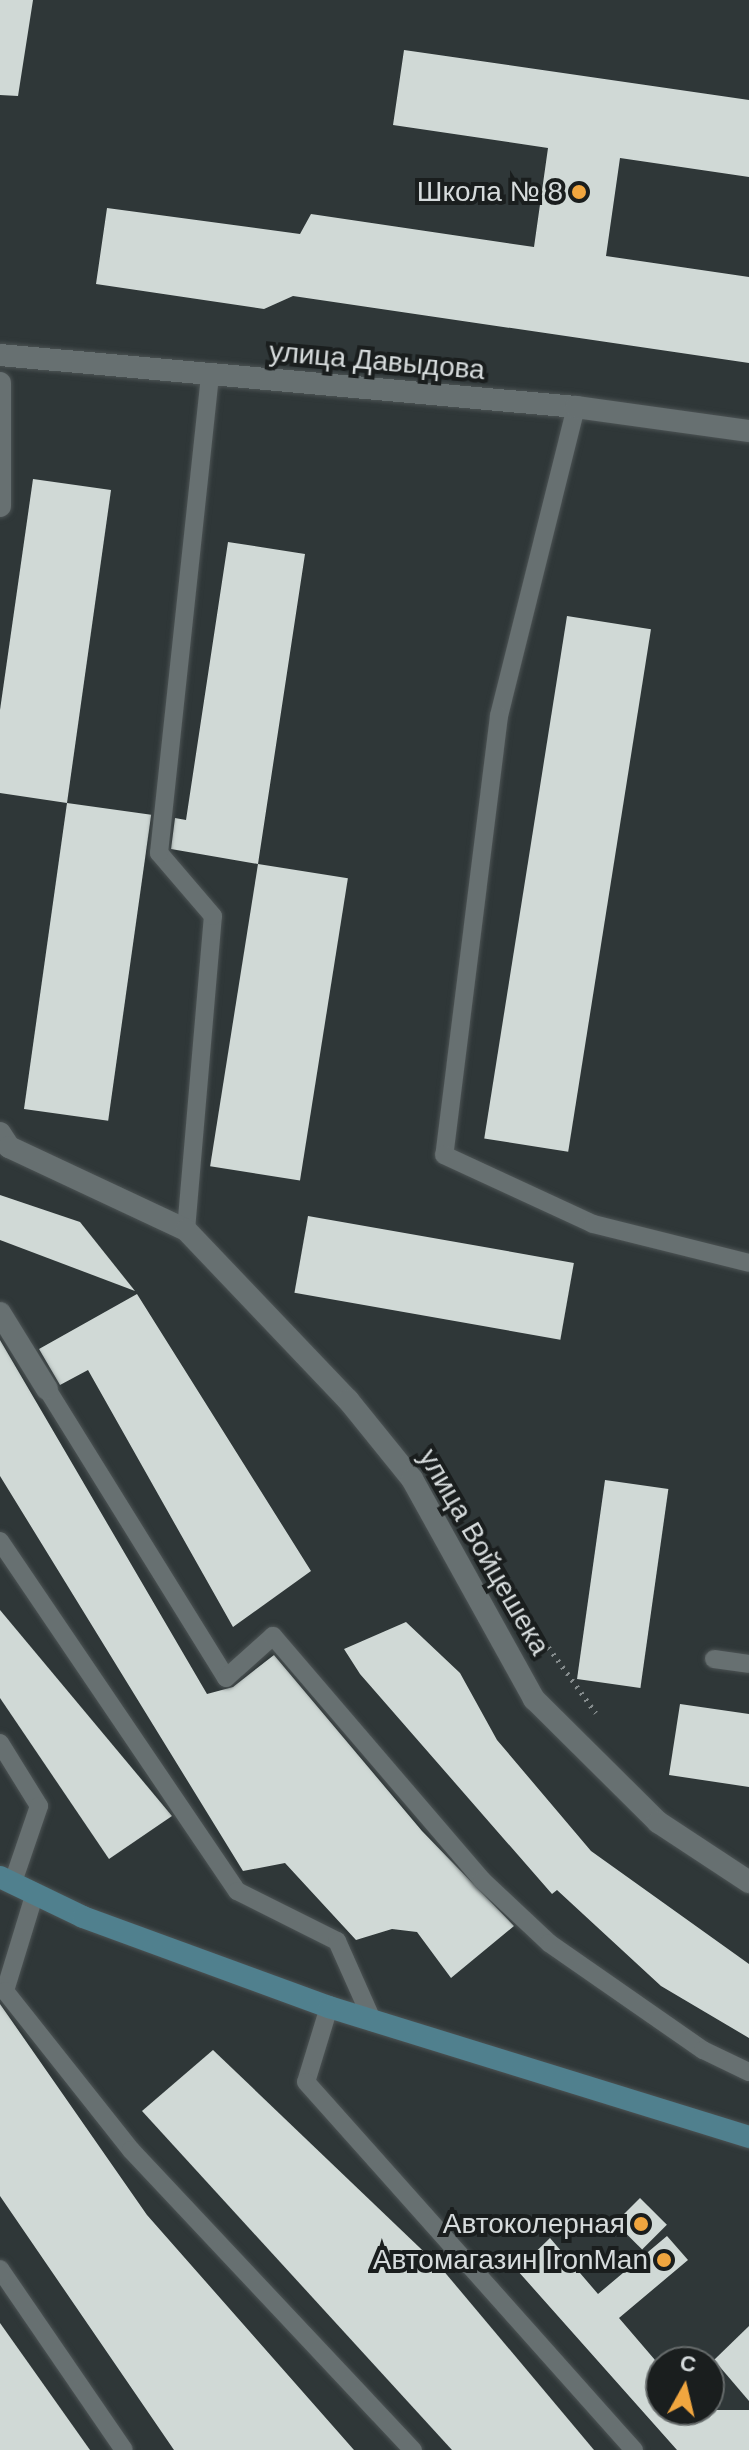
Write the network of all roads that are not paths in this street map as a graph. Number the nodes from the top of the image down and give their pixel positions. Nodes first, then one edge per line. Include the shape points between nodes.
1 (0, 355) edge
2 (210, 378) junction
3 (0, 383) edge
4 (576, 407) junction
5 (749, 431) edge
6 (0, 506) edge
7 (0, 1133) edge
8 (186, 1230) junction
9 (749, 1263) edge
10 (0, 1313) edge
11 (47, 1389) joint
12 (0, 1541) edge
13 (714, 1659) dead end
14 (749, 1664) edge
15 (0, 1743) edge
16 (6, 1881) edge
17 (749, 1882) edge
18 (34, 1896) junction
19 (329, 2007) junction
20 (373, 2022) junction
21 (749, 2072) edge
22 (749, 2137) edge
23 (0, 2269) edge
24 (124, 2450) edge
25 (413, 2450) edge
26 (634, 2450) edge

1 - 2 street, улица Давыдова
2 - 4 street, улица Давыдова
2 - 8 lane via 159,853 213,916
3 - 6 street
4 - 5 street, улица Давыдова
4 - 9 lane via 499,716 444,1155 593,1224
7 - 8 street, улица Войцешека via 9,1147 145,1205
8 - 17 street, улица Войцешека via 348,1400 412,1479 534,1699 658,1822
10 - 11 street
11 - 21 lane via 226,1678 273,1636 482,1880 549,1943 703,2050
12 - 20 lane via 237,1891 337,1941
13 - 14 lane
15 - 16 lane via 39,1806
16 - 18 main road
18 - 19 main road
18 - 25 lane via 5,1991 131,2150
19 - 20 main road
19 - 26 lane via 306,2082
20 - 22 main road
23 - 24 lane

